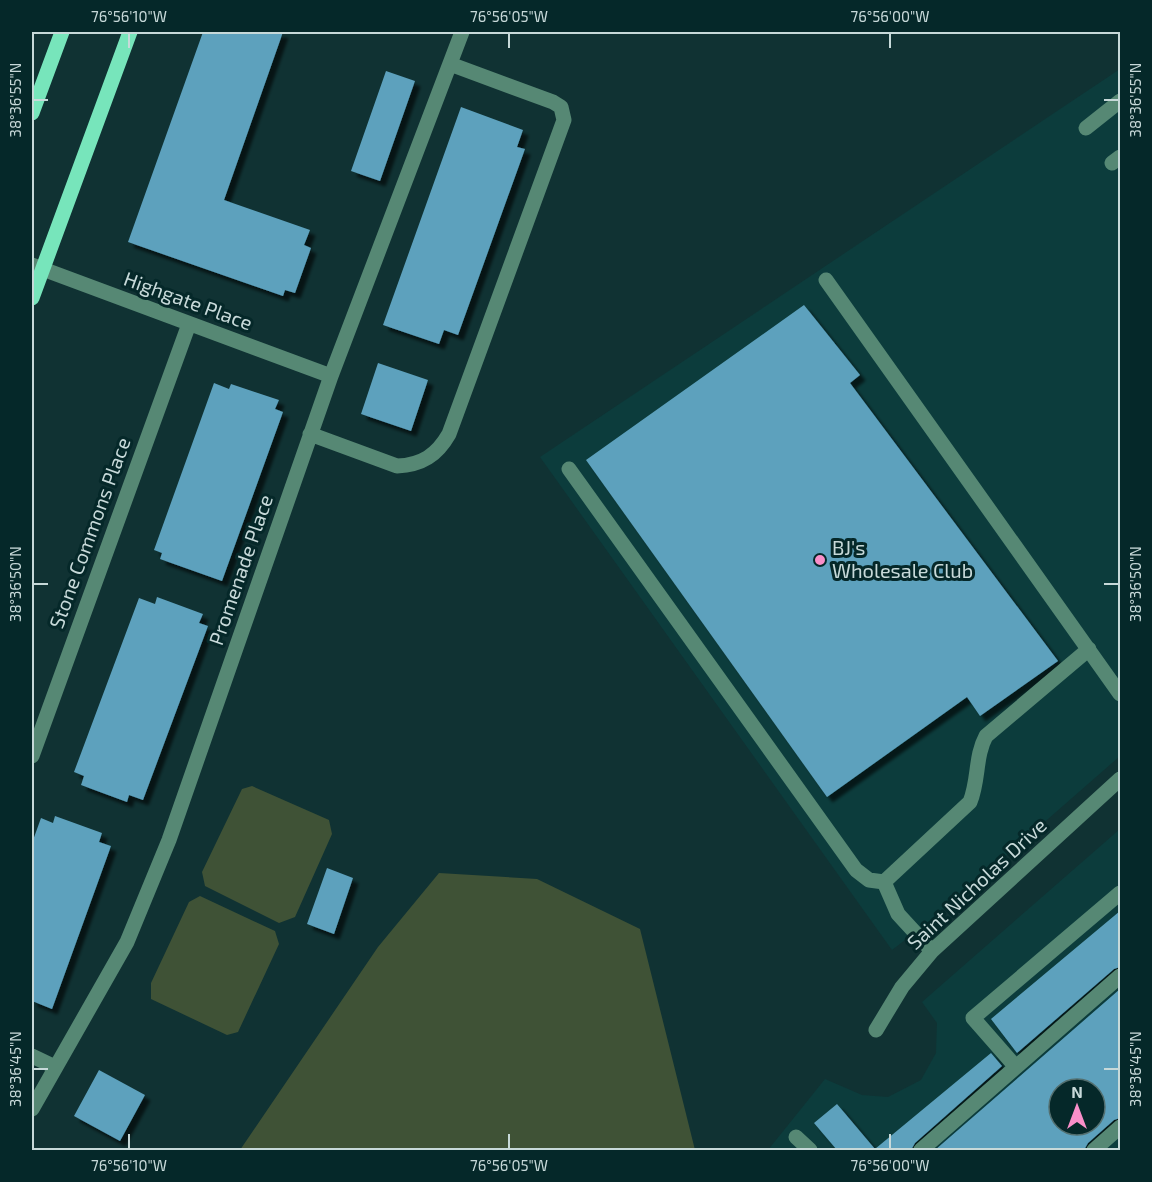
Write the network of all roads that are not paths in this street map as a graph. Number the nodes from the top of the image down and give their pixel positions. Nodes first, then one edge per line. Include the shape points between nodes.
1 (62, 32) edge
2 (130, 32) edge
3 (462, 32) edge
4 (450, 64) junction
5 (1120, 101) edge
6 (32, 113) edge
7 (1086, 128) dead end
8 (37, 267) edge
9 (826, 280) dead end
10 (32, 298) edge
11 (189, 324) junction
12 (331, 376) junction
13 (310, 434) junction
14 (569, 469) dead end
15 (1089, 649) junction
16 (1120, 694) edge
17 (32, 756) edge
18 (1120, 779) edge
19 (884, 882) junction
20 (1120, 893) edge
21 (932, 951) junction
22 (1120, 976) edge
23 (876, 1030) dead end
24 (32, 1056) edge
25 (55, 1067) junction
26 (1016, 1067) junction
27 (32, 1109) edge
28 (1120, 1127) edge
29 (796, 1137) dead end
30 (810, 1150) edge
31 (921, 1150) edge
32 (1094, 1150) edge

1 - 6 main road
2 - 8 main road
3 - 4 street, Promenade Place
4 - 12 street, Promenade Place
4 - 13 street via 553,102 561,107 564,120 449,434 441,449 427,459 398,466
5 - 7 street
8 - 10 main road
8 - 11 street, Highgate Place
9 - 15 street
11 - 12 street, Highgate Place
11 - 17 street, Stone Commons Place
12 - 13 street, Promenade Place
13 - 25 street, Promenade Place via 169,840 127,942
14 - 19 street via 856,870 868,880
15 - 16 street
15 - 19 street via 986,736 980,747 976,788 970,802
18 - 21 street, Saint Nicholas Drive
19 - 21 street via 898,914
20 - 26 street via 973,1018
21 - 23 street, Saint Nicholas Drive via 902,987
22 - 26 street
24 - 25 street
25 - 27 street, Promenade Place
26 - 31 street
28 - 32 street
29 - 30 street

